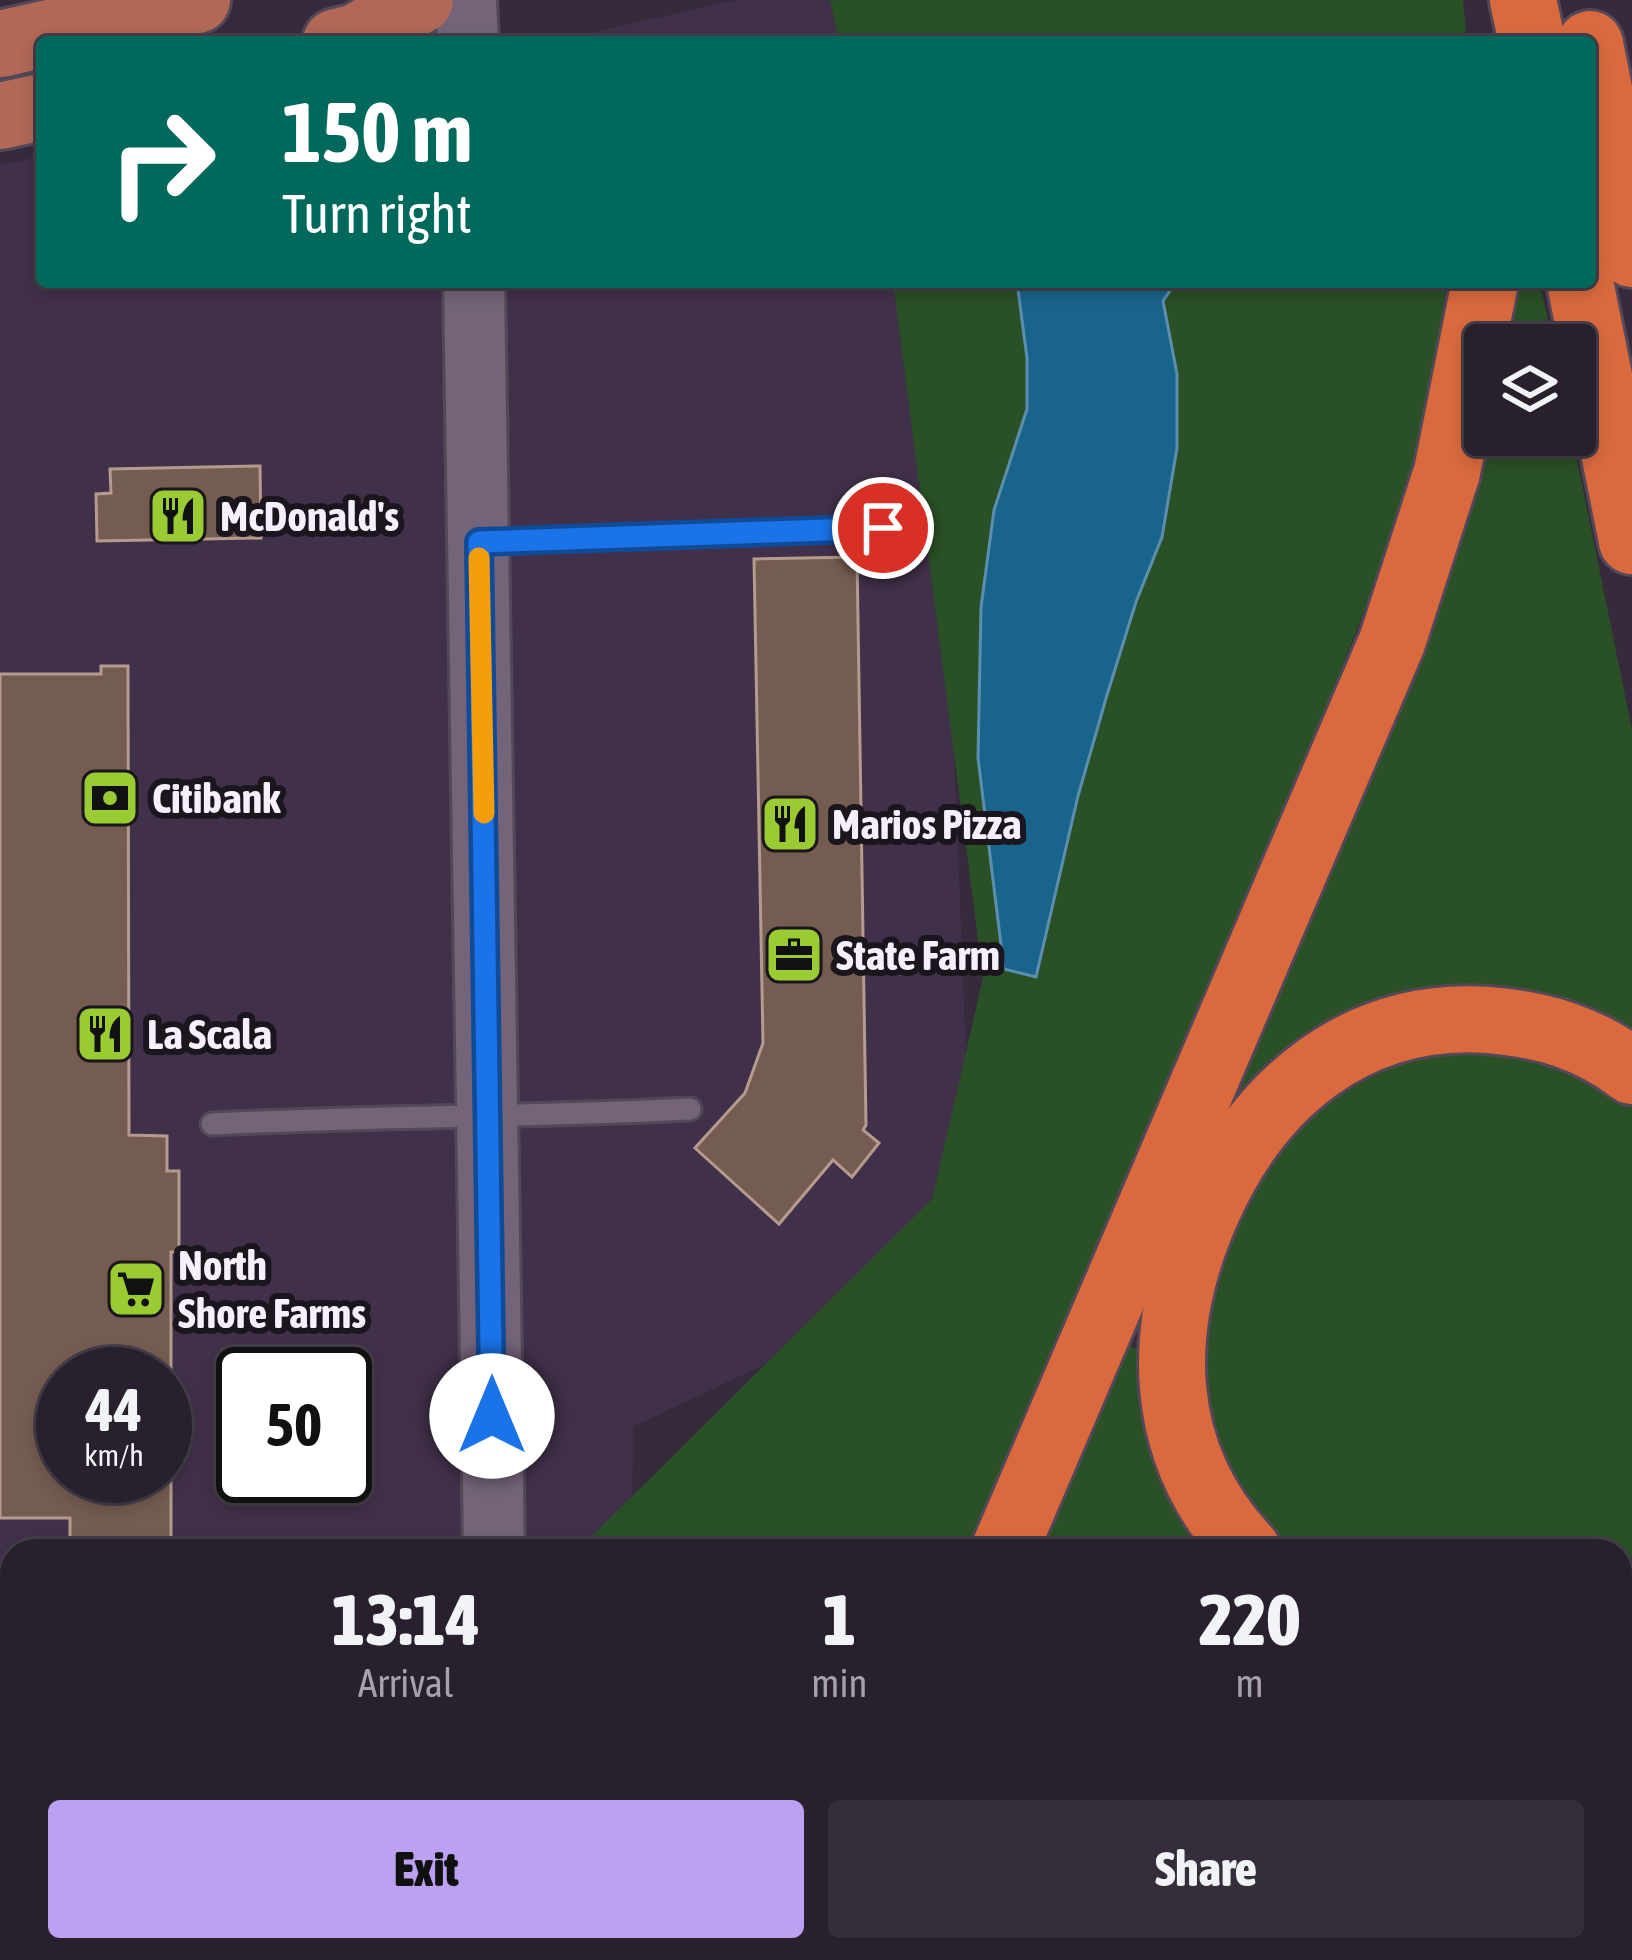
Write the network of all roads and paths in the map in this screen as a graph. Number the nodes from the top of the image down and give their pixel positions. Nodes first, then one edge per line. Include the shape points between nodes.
1 (197, 0) edge
2 (420, 0) edge
3 (466, 0) edge
4 (1497, 0) edge
5 (1523, 0) edge
6 (1581, 0) edge
7 (1615, 0) edge
8 (359, 36) edge
9 (468, 36) edge
10 (1497, 36) edge
11 (1531, 36) edge
12 (1589, 36) edge
13 (1632, 38) edge
14 (0, 44) edge
15 (1596, 73) edge
16 (36, 108) edge
17 (0, 116) edge
18 (1632, 254) edge
19 (474, 288) edge
20 (1484, 288) edge
21 (1581, 288) edge
22 (883, 528) dead end
23 (1632, 541) edge
24 (479, 542) junction
25 (1632, 1071) edge
26 (690, 1109) dead end
27 (490, 1116) junction
28 (212, 1124) dead end
29 (494, 1539) edge
30 (1009, 1539) edge
31 (1239, 1539) edge

1 - 14 main road
2 - 8 main road
3 - 9 main road
4 - 10 highway
5 - 11 highway
6 - 12 highway
7 - 13 highway
15 - 18 highway
16 - 17 main road
19 - 24 main road
20 - 30 highway via 1447,472 1398,625
21 - 23 highway
22 - 24 lane
24 - 27 main road
25 - 31 highway via 1537,1025 1446,1021 1361,1042 1256,1122 1221,1178 1189,1256 1174,1305 1170,1370 1196,1474
26 - 27 lane
27 - 28 lane
27 - 29 main road

